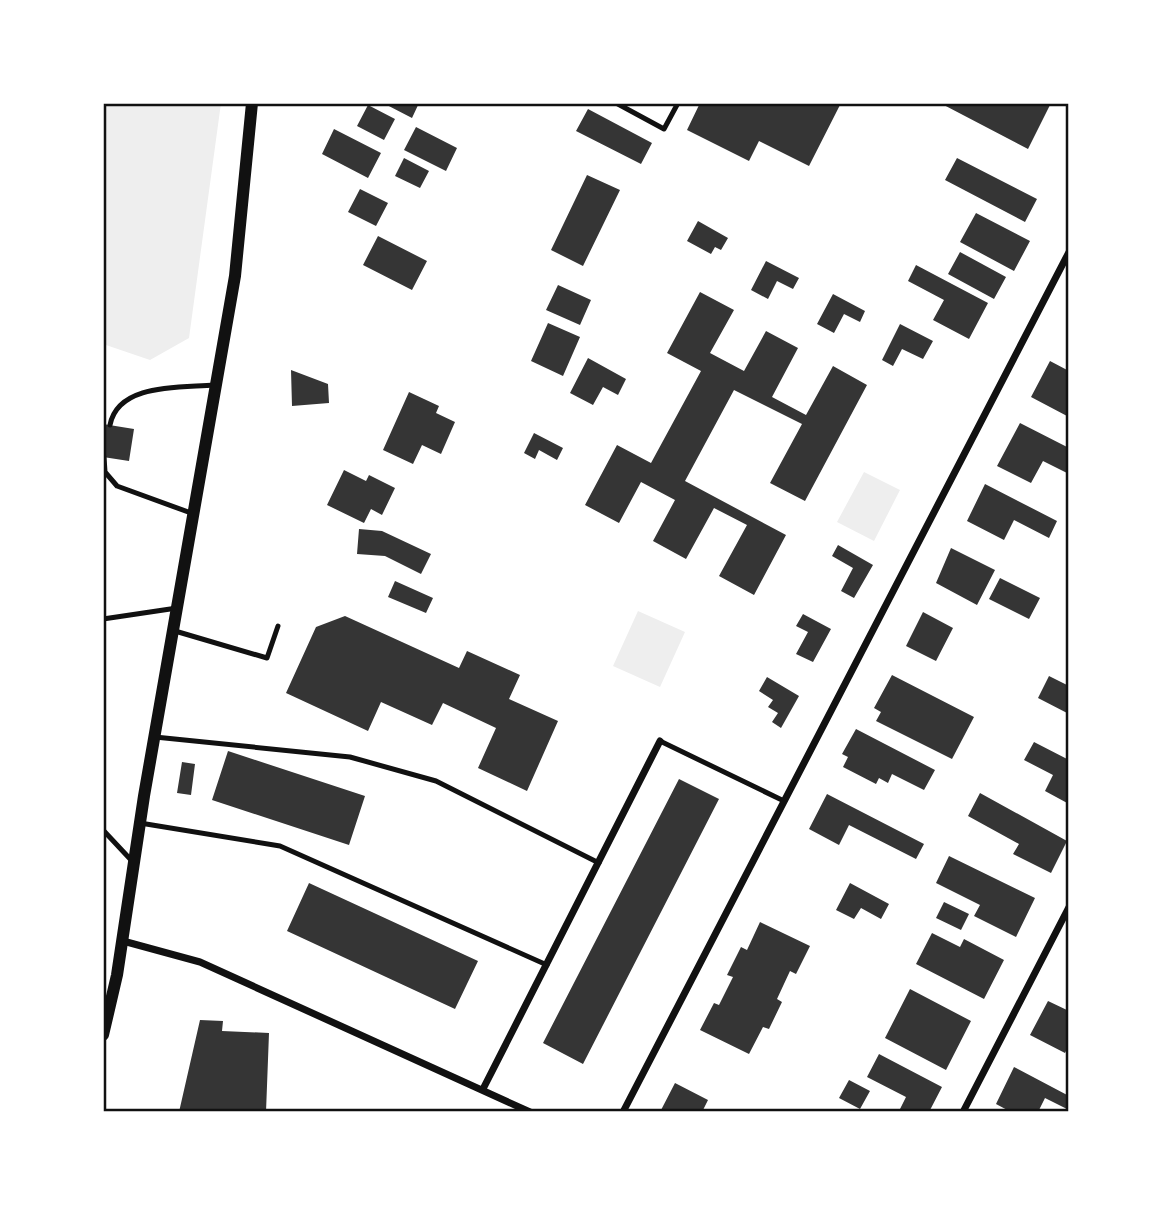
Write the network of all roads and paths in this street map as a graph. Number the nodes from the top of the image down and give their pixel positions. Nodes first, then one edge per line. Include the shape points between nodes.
1 (253, 103) edge
2 (616, 103) edge
3 (678, 103) edge
4 (1069, 252) edge
5 (217, 384) junction
6 (110, 425) dead end
7 (104, 457) edge
8 (194, 514) junction
9 (177, 608) junction
10 (103, 619) edge
11 (278, 626) dead end
12 (173, 631) junction
13 (155, 737) junction
14 (660, 741) joint
15 (784, 801) junction
16 (140, 823) junction
17 (103, 830) edge
18 (134, 862) junction
19 (599, 863) junction
20 (1069, 907) edge
21 (122, 941) junction
22 (547, 965) junction
23 (103, 1035) edge
24 (483, 1089) junction
25 (530, 1112) edge
26 (623, 1112) edge
27 (963, 1112) edge

1 - 5 street via 240,243
2 - 3 lane via 664,129
4 - 15 street
5 - 6 lane via 144,393 122,401
5 - 8 street
7 - 8 lane via 105,472 117,486
8 - 9 street
9 - 10 lane
9 - 12 street
11 - 12 lane via 267,658
12 - 13 street
13 - 16 street
13 - 19 lane via 350,757 436,781
14 - 15 lane
14 - 19 street
15 - 26 street
16 - 18 street
16 - 22 lane via 280,846
17 - 18 lane
18 - 21 street
19 - 22 street
20 - 27 street
21 - 23 street
21 - 24 street via 200,962
22 - 24 street
24 - 25 street

